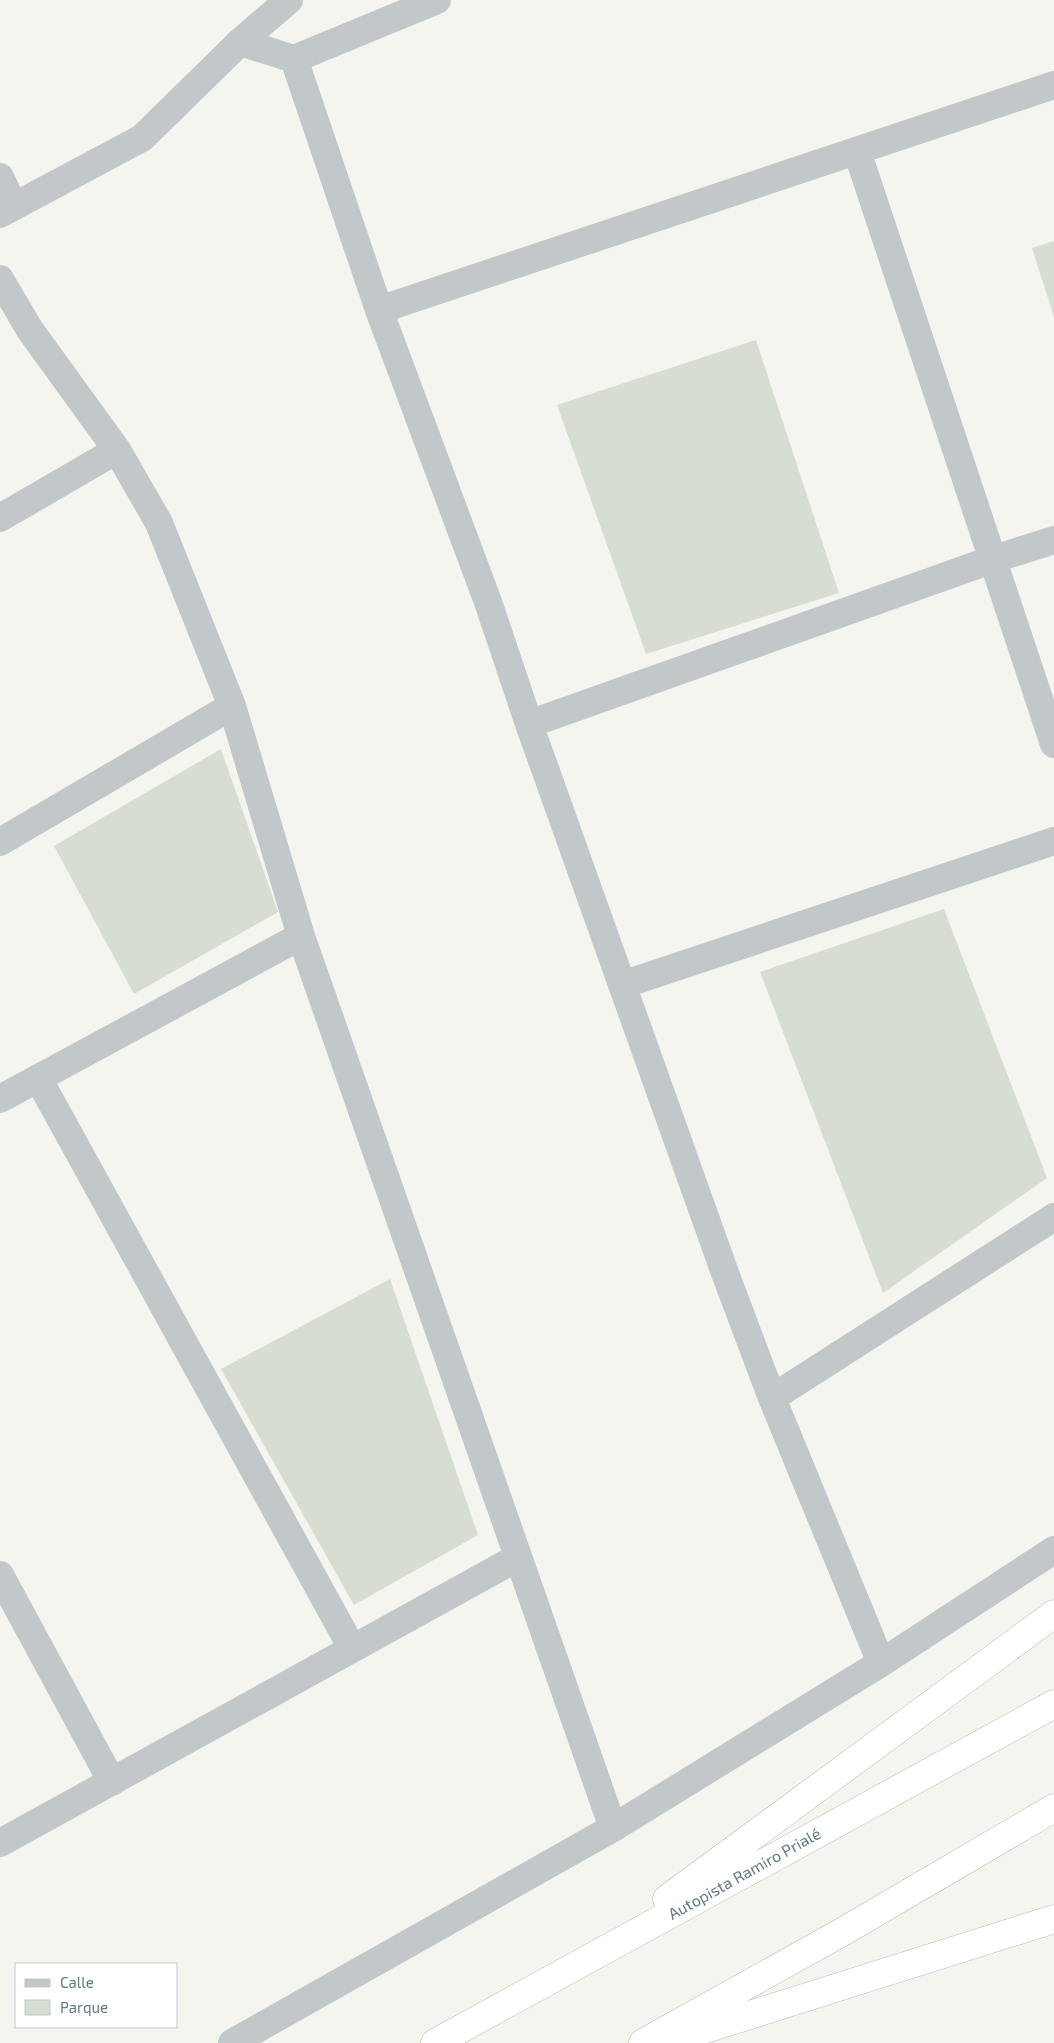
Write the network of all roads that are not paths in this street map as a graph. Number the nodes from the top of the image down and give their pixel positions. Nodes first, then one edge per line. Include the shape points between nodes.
1 (289, 0) edge
2 (437, 0) edge
3 (240, 42) junction
4 (294, 59) junction
5 (1054, 85) edge
6 (857, 151) junction
7 (0, 177) edge
8 (7, 210) edge
9 (0, 279) edge
10 (379, 310) junction
11 (117, 450) junction
12 (0, 518) edge
13 (1054, 540) edge
14 (991, 560) junction
15 (232, 706) junction
16 (529, 724) junction
17 (1054, 744) edge
18 (1054, 841) edge
19 (0, 842) edge
20 (301, 936) junction
21 (622, 985) junction
22 (38, 1078) junction
23 (0, 1099) edge
24 (1054, 1217) edge
25 (772, 1398) junction
26 (1054, 1550) edge
27 (517, 1558) junction
28 (0, 1575) edge
29 (1054, 1614) edge
30 (352, 1648) junction
31 (881, 1664) junction
32 (1054, 1704) edge
33 (112, 1782) junction
34 (1054, 1808) edge
35 (612, 1828) junction
36 (0, 1843) edge
37 (1054, 1919) edge
38 (583, 1961) junction
39 (232, 2043) edge
40 (435, 2043) edge
41 (644, 2043) edge
42 (661, 2043) edge

1 - 3 street
2 - 4 street
3 - 4 street
3 - 8 street via 142,138
4 - 10 street
5 - 6 street
6 - 10 street
6 - 14 street
7 - 8 street
9 - 11 street via 30,330
10 - 16 street via 488,602
11 - 12 street
11 - 15 street via 159,523
13 - 14 street
14 - 16 street
14 - 17 street
15 - 19 street
15 - 20 street
16 - 21 street
18 - 21 street
20 - 22 street
20 - 27 street
21 - 25 street
22 - 23 street
22 - 30 street
24 - 25 street
25 - 31 street
26 - 31 street
27 - 30 street
27 - 35 street
28 - 33 street
29 - 38 highway
30 - 33 street
31 - 35 street
32 - 38 highway, Autopista Ramiro Prialé
33 - 36 street
34 - 41 highway
35 - 39 street
37 - 42 highway
38 - 40 highway, Autopista Ramiro Prialé

